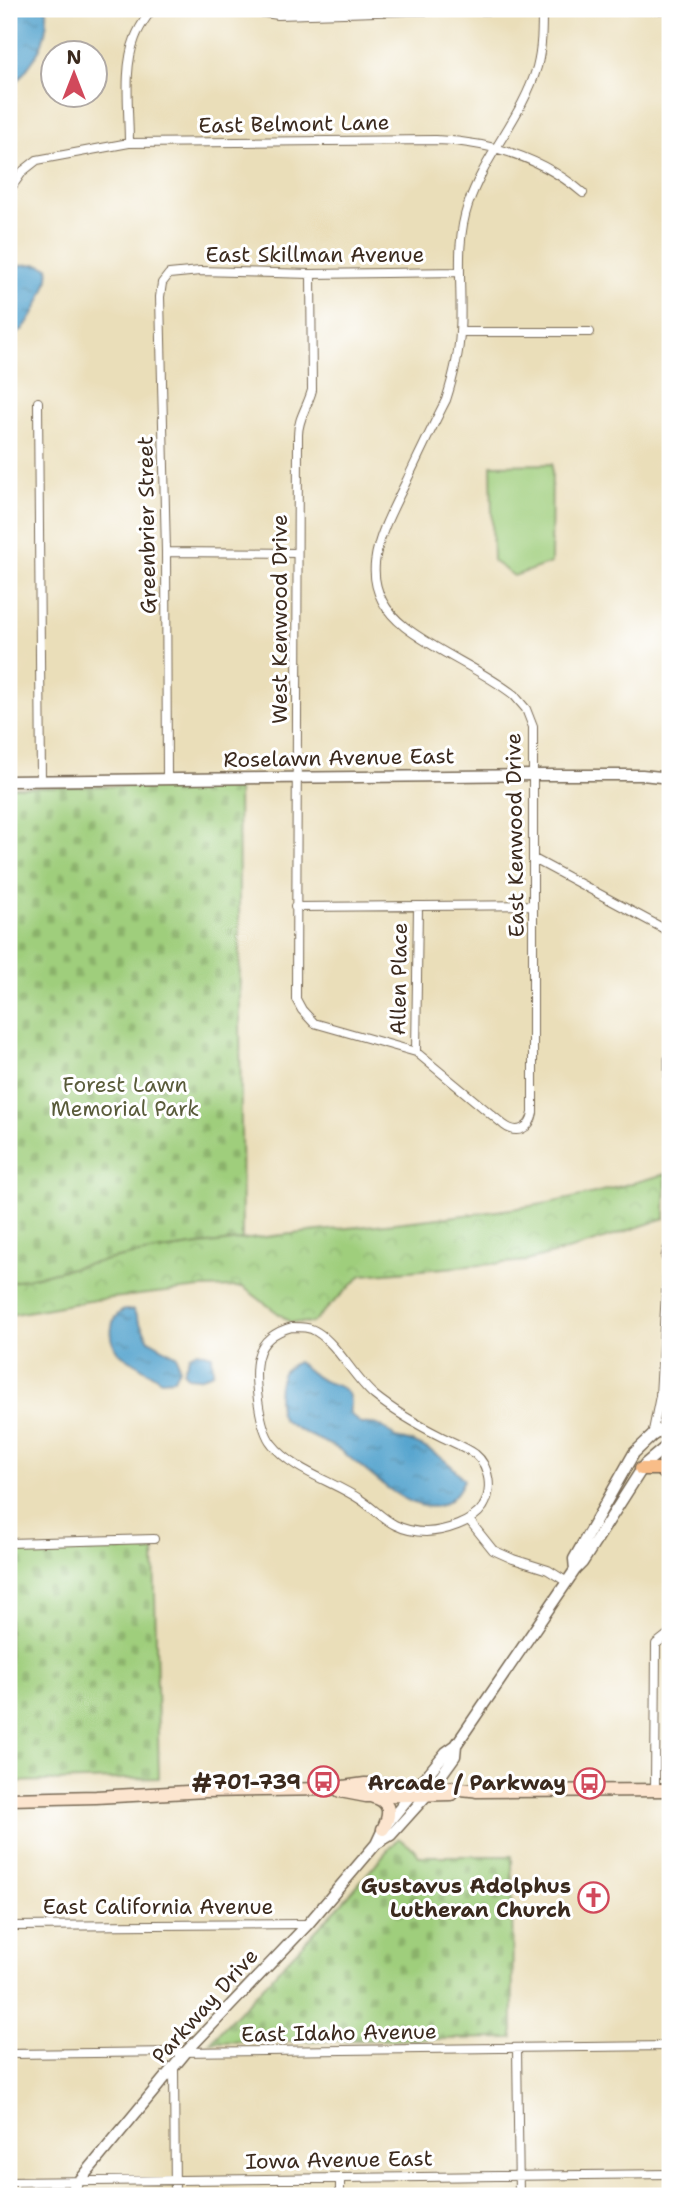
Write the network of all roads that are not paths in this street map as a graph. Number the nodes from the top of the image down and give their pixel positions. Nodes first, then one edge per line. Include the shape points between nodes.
1 (152, 9) edge
2 (237, 9) edge
3 (542, 10) edge
4 (670, 10) edge
5 (129, 143) junction
6 (496, 149) junction
7 (9, 191) edge
8 (583, 194) dead end
9 (460, 272) junction
10 (169, 274) joint
11 (311, 274) junction
12 (460, 332) junction
13 (590, 332) dead end
14 (38, 402) dead end
15 (166, 552) junction
16 (298, 552) junction
17 (534, 775) junction
18 (296, 778) junction
19 (670, 778) edge
20 (167, 779) junction
21 (41, 780) junction
22 (9, 781) edge
23 (534, 859) junction
24 (533, 905) junction
25 (418, 906) junction
26 (295, 907) junction
27 (670, 932) edge
28 (416, 1052) junction
29 (670, 1059) edge
30 (670, 1098) edge
31 (669, 1253) edge
32 (670, 1424) edge
33 (652, 1436) junction
34 (670, 1443) edge
35 (642, 1469) junction
36 (670, 1478) edge
37 (469, 1520) junction
38 (154, 1539) dead end
39 (9, 1542) edge
40 (575, 1570) junction
41 (567, 1582) junction
42 (670, 1633) edge
43 (329, 1789) junction
44 (423, 1790) junction
45 (655, 1790) junction
46 (670, 1790) edge
47 (366, 1796) junction
48 (9, 1799) edge
49 (383, 1829) junction
50 (376, 1844) junction
51 (308, 1924) junction
52 (9, 1926) edge
53 (670, 2046) edge
54 (517, 2048) junction
55 (186, 2052) junction
56 (9, 2054) edge
57 (174, 2068) junction
58 (670, 2174) edge
59 (519, 2176) junction
60 (340, 2178) junction
61 (175, 2180) junction
62 (79, 2181) junction
63 (9, 2182) edge
64 (67, 2196) edge
65 (175, 2196) edge
66 (340, 2196) edge
67 (519, 2196) edge

1 - 5 street via 131,53
2 - 3 street via 278,15
3 - 4 street
3 - 6 street, East Kenwood Drive via 536,69
5 - 6 street, East Belmont Lane via 436,140
5 - 7 street, East Belmont Lane via 37,160
6 - 8 street, East Belmont Lane via 548,168
6 - 9 street, East Kenwood Drive via 466,212
9 - 11 street, East Skillman Avenue
9 - 12 street, East Kenwood Drive
10 - 11 street, East Skillman Avenue
10 - 15 street, Greenbrier Street via 160,297
11 - 16 street, West Kenwood Drive via 312,390 298,426
12 - 13 street
12 - 17 street, East Kenwood Drive via 446,400 380,535 375,576 384,602 399,622 521,702 533,727
14 - 21 street
15 - 16 street
15 - 20 street, Greenbrier Street
16 - 18 street, West Kenwood Drive
17 - 18 street, Roselawn Avenue East
17 - 19 street, Roselawn Avenue East
17 - 23 street, East Kenwood Drive
18 - 20 street, Roselawn Avenue East
18 - 26 street, West Kenwood Drive
20 - 21 street, Roselawn Avenue East
21 - 22 street, Roselawn Avenue East
23 - 24 street, East Kenwood Drive
23 - 27 street
24 - 25 street
24 - 28 street, East Kenwood Drive via 533,1113 528,1125 509,1129
25 - 26 street
25 - 28 street, Allen Place
26 - 28 street, West Kenwood Drive via 295,993 306,1016 314,1023
29 - 30 street
31 - 33 street via 660,1396
32 - 33 street, Parkway Drive
33 - 40 street, Parkway Drive via 620,1475 574,1559
34 - 35 street, Parkway Drive
35 - 36 main road via 660,1469
35 - 40 street, Parkway Drive
37 - 37 street via 479,1513 489,1493 487,1472 475,1454 389,1406 361,1383 316,1331 292,1327 270,1336 258,1356 260,1416 277,1451 360,1499 394,1525 427,1531
37 - 41 street via 493,1550
38 - 39 street
40 - 41 street, Parkway Drive
41 - 44 street, Parkway Drive via 456,1745 455,1756
42 - 45 street via 656,1644
43 - 44 main road via 365,1783
43 - 47 main road
43 - 48 main road
44 - 45 main road via 455,1794
44 - 47 main road
44 - 49 street, Parkway Drive
44 - 50 street, Parkway Drive via 391,1835
45 - 46 main road
47 - 49 main road via 387,1805
49 - 50 street, Parkway Drive
50 - 51 street, Parkway Drive
51 - 52 street, East California Avenue
51 - 55 street, Parkway Drive
53 - 54 street, East Idaho Avenue
54 - 55 street, East Idaho Avenue
54 - 59 street
55 - 56 street, East Idaho Avenue
55 - 57 street, Parkway Drive
57 - 61 street
57 - 62 street, Parkway Drive
58 - 59 street, Iowa Avenue East
59 - 60 street, Iowa Avenue East
59 - 67 street
60 - 61 street, Iowa Avenue East
60 - 66 street
61 - 62 street, Iowa Avenue East
61 - 65 street
62 - 63 street, Iowa Avenue East
62 - 64 street, Parkway Drive

